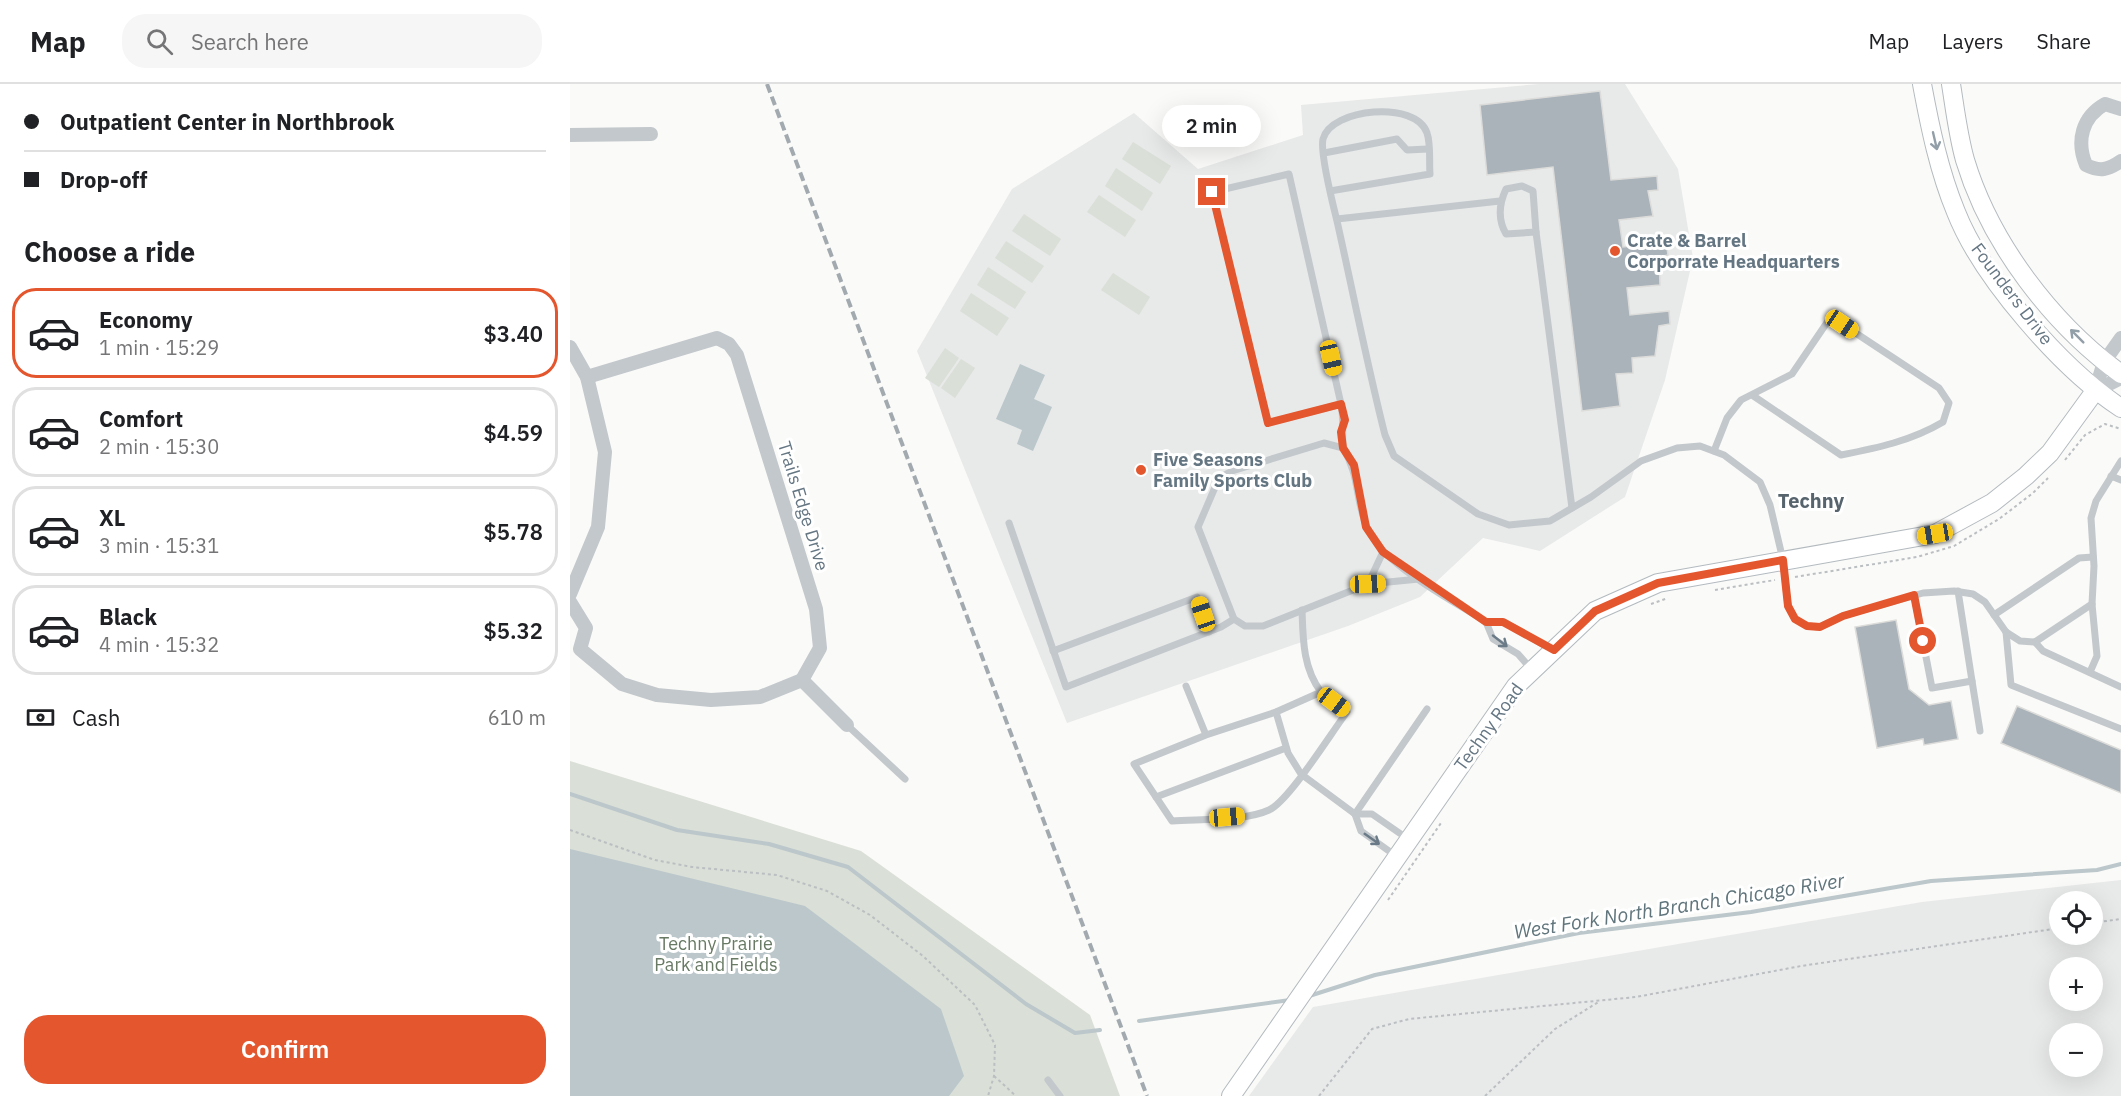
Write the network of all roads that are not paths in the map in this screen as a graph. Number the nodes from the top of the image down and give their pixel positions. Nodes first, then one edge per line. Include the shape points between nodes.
1 (1922, 84) edge
2 (1950, 84) edge
3 (2121, 109) edge
4 (651, 134) dead end
5 (570, 135) edge
6 (1428, 149) junction
7 (1324, 153) junction
8 (2121, 161) edge
9 (1330, 191) junction
10 (1500, 201) junction
11 (1336, 219) junction
12 (1536, 232) junction
13 (2121, 339) edge
14 (570, 347) edge
15 (2104, 362) junction
16 (2121, 376) edge
17 (587, 377) junction
18 (2095, 391) junction
19 (1752, 395) junction
20 (1341, 404) junction
21 (2121, 408) edge
22 (1343, 448) junction
23 (1714, 451) junction
24 (2121, 461) edge
25 (2111, 476) junction
26 (2121, 480) edge
27 (1572, 508) junction
28 (1010, 524) dead end
29 (1383, 552) junction
30 (2093, 557) junction
31 (1783, 560) junction
32 (1419, 579) junction
33 (1368, 584) junction
34 (1958, 591) junction
35 (570, 594) edge
36 (1914, 595) junction
37 (570, 602) edge
38 (2092, 604) junction
39 (1302, 610) junction
40 (1994, 615) junction
41 (1234, 619) junction
42 (1486, 622) junction
43 (1209, 632) junction
44 (2006, 632) junction
45 (2035, 642) junction
46 (1554, 650) junction
47 (575, 651) edge
48 (1053, 651) junction
49 (1533, 670) junction
50 (2090, 672) junction
51 (802, 680) junction
52 (1972, 681) junction
53 (1186, 686) dead end
54 (2121, 687) edge
55 (1321, 692) junction
56 (1427, 709) dead end
57 (1276, 712) junction
58 (848, 724) joint
59 (2121, 729) edge
60 (1980, 731) dead end
61 (1206, 735) junction
62 (1286, 748) junction
63 (1301, 774) junction
64 (904, 779) dead end
65 (1156, 797) junction
66 (1355, 814) junction
67 (1410, 840) junction
68 (1398, 857) junction
69 (1048, 1080) dead end
70 (1060, 1096) edge
71 (1231, 1096) edge

1 -> 18 main road, Founders Drive via 1939,162 1956,213 1979,256 2030,324
15 -> 2 main road, Founders Drive via 2035,290 1985,212 1965,160
3 - 8 street via 2105,104 2095,110 2080,144 2086,165 2095,169 2109,168
4 - 5 street
6 - 7 lane via 1407,150 1397,140
6 - 7 lane via 1427,132 1413,117 1398,111 1348,116 1333,123 1322,140
6 - 9 lane via 1430,174
7 - 9 lane
9 - 11 lane
10 - 11 lane
10 - 12 lane via 1506,234
10 - 12 lane via 1506,189 1522,186 1533,191
11 - 27 lane via 1385,435 1394,456 1478,514 1509,525 1550,521
12 - 27 lane
13 - 15 street
14 - 17 street
15 - 16 main road, Founders Drive
15 - 18 street
16 - 18 street
17 - 35 street via 605,452 598,527
17 - 51 street, Trails Edge Drive via 717,338 738,355 816,609 820,648
18 - 21 main road, Founders Drive
18 - 31 main road, Techny Road via 2050,453 2026,476 1992,503 1935,534
19 - 19 lane via 1792,374 1828,321 1842,324 1939,388 1949,403 1943,422 1925,433 1841,456
19 - 23 lane via 1742,400 1727,418
20 - 20 lane via 1289,174 1212,192 1268,423
20 - 22 lane via 1345,420 1341,432
22 - 29 lane via 1354,465 1366,527
22 - 41 lane via 1324,443 1219,478 1198,527
23 - 27 lane via 1700,446 1677,448 1641,461
23 - 31 lane via 1760,482 1770,505
24 - 25 lane
25 - 26 lane
25 - 30 lane via 2091,518
28 - 48 lane
29 - 32 lane
29 - 33 lane
30 - 38 lane
30 - 40 lane via 2079,558
31 - 36 lane via 1788,606 1795,619 1807,626 1820,627 1843,616
31 - 46 main road, Techny Road via 1658,583 1595,611
32 - 33 lane
32 - 42 lane
33 - 39 lane
34 - 36 lane
34 - 40 lane via 1985,602
34 - 52 lane
36 - 52 lane via 1932,688
37 - 47 street via 586,628
38 - 45 lane
38 - 50 lane via 2097,656
39 - 41 lane via 1263,626 1245,626
39 - 55 lane via 1310,677
40 - 44 lane
41 - 43 lane
42 - 46 lane via 1503,622
42 -> 49 lane via 1493,639 1518,654
43 - 48 lane via 1197,597
43 - 48 lane via 1066,687
44 - 45 lane via 2020,641
44 - 59 lane via 2011,686
45 - 50 lane via 2043,651
46 - 49 main road, Techny Road
47 - 51 street via 622,684 657,695 711,700 760,697
49 - 67 main road, Techny Road via 1516,686
50 - 54 lane
51 - 58 street
52 - 60 lane
53 - 61 lane
55 - 57 lane
55 - 63 lane via 1347,712
56 - 66 lane
57 - 61 lane
57 - 62 lane
58 - 64 lane
61 - 65 lane via 1134,764
62 - 63 lane
62 - 65 lane
63 - 65 lane via 1289,794 1269,810 1246,815 1172,821
63 - 66 lane
66 - 67 lane via 1372,814
66 -> 68 lane via 1360,831
67 - 68 main road, Techny Road
68 - 71 main road, Techny Road
69 - 70 lane

